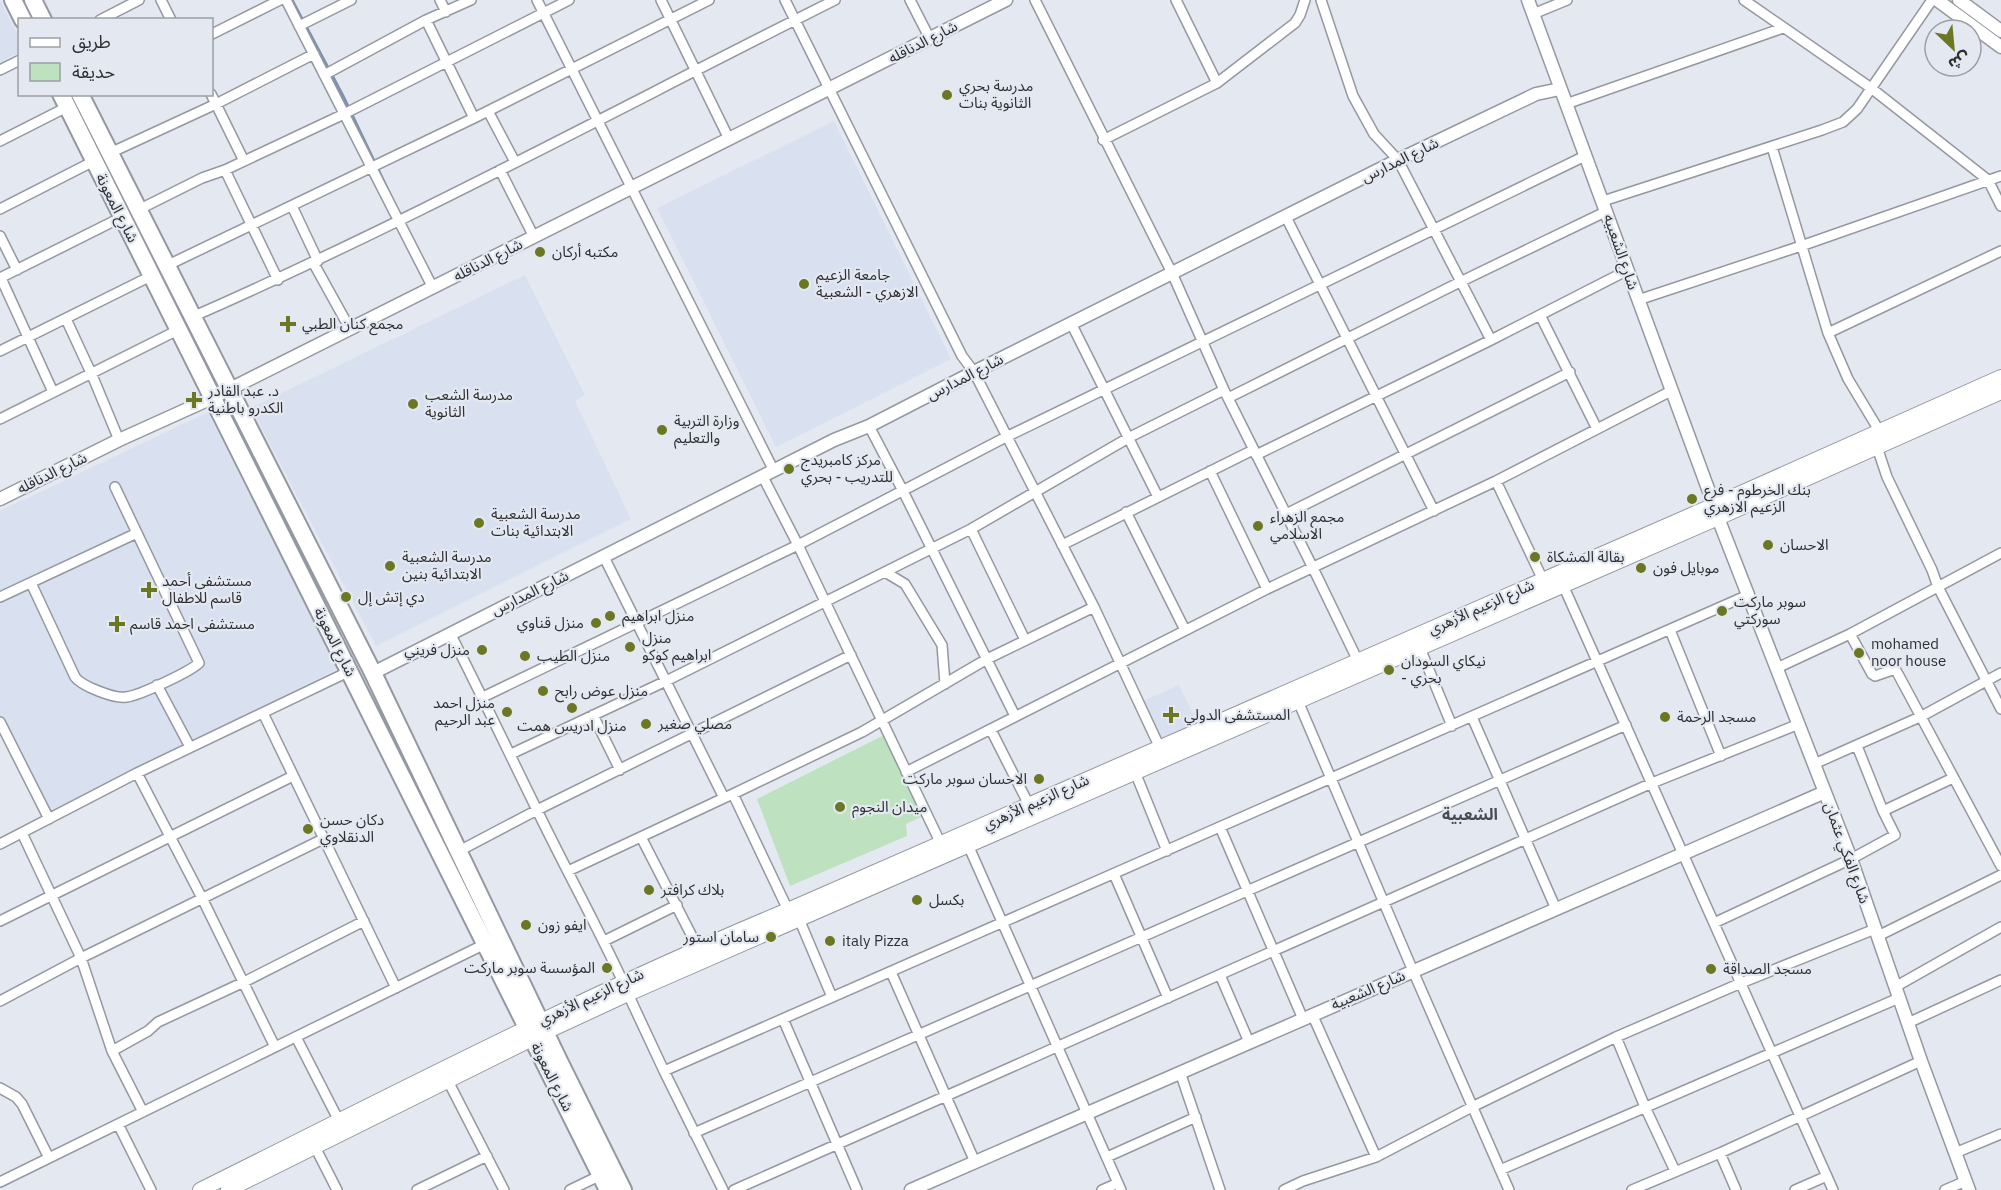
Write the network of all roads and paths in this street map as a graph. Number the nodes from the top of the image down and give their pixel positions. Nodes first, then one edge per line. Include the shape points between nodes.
1 (14, 0) edge
2 (33, 0) edge
3 (139, 0) edge
4 (161, 0) edge
5 (280, 0) edge
6 (286, 0) edge
7 (351, 0) edge
8 (440, 0) edge
9 (471, 0) edge
10 (537, 0) edge
11 (568, 0) edge
12 (662, 0) edge
13 (709, 0) edge
14 (785, 0) edge
15 (835, 0) edge
16 (910, 0) edge
17 (1006, 0) edge
18 (1035, 0) edge
19 (1176, 0) edge
20 (1305, 0) edge
21 (1321, 0) edge
22 (1528, 0) edge
23 (1568, 0) edge
24 (1744, 0) edge
25 (1932, 0) edge
26 (1937, 0) edge
27 (1959, 0) edge
28 (446, 12) junction
29 (544, 13) junction
30 (1533, 14) junction
31 (22, 18) edge
32 (42, 18) edge
33 (104, 18) edge
34 (170, 18) edge
35 (672, 19) junction
36 (426, 20) junction
37 (795, 20) junction
38 (299, 26) junction
39 (1783, 28) junction
40 (2001, 31) edge
41 (213, 34) edge
42 (930, 39) junction
43 (2001, 47) edge
44 (314, 54) junction
45 (18, 61) edge
46 (447, 62) junction
47 (572, 69) junction
48 (0, 70) edge
49 (697, 70) junction
50 (324, 75) junction
51 (1217, 84) junction
52 (1871, 88) junction
53 (829, 89) junction
54 (1560, 89) junction
55 (84, 96) edge
56 (212, 96) edge
57 (64, 101) edge
58 (216, 104) junction
59 (1566, 104) junction
60 (488, 111) junction
61 (344, 114) junction
62 (474, 118) junction
63 (597, 121) junction
64 (729, 140) junction
65 (1103, 140) junction
66 (0, 141) edge
67 (1772, 147) junction
68 (110, 153) junction
69 (1585, 156) junction
70 (1398, 160) junction
71 (94, 161) junction
72 (244, 161) junction
73 (515, 162) junction
74 (371, 167) junction
75 (225, 170) junction
76 (500, 170) junction
77 (2001, 176) edge
78 (1988, 180) junction
79 (631, 188) junction
80 (292, 206) junction
81 (1605, 206) junction
82 (2001, 206) edge
83 (0, 209) edge
84 (138, 210) junction
85 (122, 217) junction
86 (1286, 217) junction
87 (400, 221) junction
88 (253, 224) junction
89 (1432, 229) junction
90 (0, 236) edge
91 (534, 237) junction
92 (1801, 246) junction
93 (2001, 251) edge
94 (318, 261) junction
95 (166, 266) junction
96 (17, 270) junction
97 (1628, 270) junction
98 (1172, 273) junction
99 (151, 276) junction
100 (0, 278) edge
101 (278, 280) junction
102 (1460, 282) junction
103 (1319, 285) junction
104 (433, 288) junction
105 (1638, 300) junction
106 (1540, 315) junction
107 (192, 318) junction
108 (66, 319) junction
109 (1071, 323) junction
110 (350, 329) junction
111 (178, 330) junction
112 (1828, 333) junction
113 (28, 337) junction
114 (1347, 338) junction
115 (1491, 340) junction
116 (1202, 341) junction
117 (0, 351) edge
118 (974, 372) junction
119 (1570, 372) junction
120 (92, 375) junction
121 (2001, 377) edge
122 (1105, 389) junction
123 (229, 390) junction
124 (1671, 391) junction
125 (54, 392) junction
126 (2001, 392) edge
127 (1226, 394) junction
128 (1375, 397) junction
129 (212, 398) junction
130 (0, 419) edge
131 (869, 426) junction
132 (1597, 429) junction
133 (1880, 432) junction
134 (1006, 437) junction
135 (1130, 437) junction
136 (119, 440) junction
137 (1877, 447) junction
138 (1255, 453) junction
139 (1405, 454) junction
140 (1210, 471) junction
141 (769, 474) junction
142 (1496, 481) junction
143 (115, 487) dead end
144 (903, 491) junction
145 (1036, 491) junction
146 (1, 495) edge
147 (1158, 496) junction
148 (1716, 511) junction
149 (1126, 512) junction
150 (1434, 512) junction
151 (1286, 514) junction
152 (971, 529) junction
153 (137, 533) junction
154 (798, 545) junction
155 (1062, 545) junction
156 (931, 549) junction
157 (2001, 553) edge
158 (604, 556) junction
159 (1313, 568) junction
160 (885, 572) junction
161 (1543, 580) junction
162 (31, 583) junction
163 (1563, 585) junction
164 (1938, 587) junction
165 (1267, 589) junction
166 (1748, 596) junction
167 (0, 597) edge
168 (826, 602) junction
169 (1094, 607) junction
170 (635, 622) junction
171 (1185, 630) junction
172 (1670, 630) junction
173 (450, 633) junction
174 (1850, 634) junction
175 (1025, 640) junction
176 (1420, 648) junction
177 (851, 655) junction
178 (987, 659) junction
179 (1358, 661) junction
180 (1598, 662) junction
181 (1121, 664) junction
182 (1777, 668) junction
183 (350, 671) junction
184 (373, 673) junction
185 (2001, 673) edge
186 (666, 681) junction
187 (1986, 681) junction
188 (945, 684) junction
189 (158, 685) junction
190 (483, 697) junction
191 (1298, 701) junction
192 (2001, 709) edge
193 (263, 713) junction
194 (593, 715) junction
195 (1015, 716) junction
196 (1922, 716) junction
197 (1472, 717) junction
198 (881, 719) junction
199 (0, 722) edge
200 (1799, 724) junction
201 (1626, 725) junction
202 (1452, 726) junction
203 (991, 730) junction
204 (693, 735) junction
205 (1857, 746) junction
206 (190, 747) junction
207 (1160, 748) junction
208 (511, 754) junction
209 (1720, 756) junction
210 (1814, 764) junction
211 (620, 770) junction
212 (906, 772) junction
213 (1135, 772) junction
214 (137, 773) junction
215 (293, 776) junction
216 (1953, 778) junction
217 (1331, 779) junction
218 (1500, 780) junction
219 (1652, 783) junction
220 (1825, 792) junction
221 (728, 796) junction
222 (1029, 805) junction
223 (537, 810) junction
224 (1883, 811) junction
225 (49, 819) junction
226 (1220, 827) junction
227 (22, 833) junction
228 (170, 837) junction
229 (641, 837) junction
230 (323, 839) junction
231 (1526, 839) junction
232 (1358, 842) junction
233 (0, 844) edge
234 (941, 844) junction
235 (2001, 844) edge
236 (968, 845) junction
237 (1991, 849) junction
238 (459, 851) junction
239 (1167, 851) junction
240 (1684, 854) junction
241 (1851, 859) junction
242 (2001, 866) edge
243 (568, 871) junction
244 (1114, 874) junction
245 (2001, 875) edge
246 (1248, 891) junction
247 (51, 896) junction
248 (202, 898) junction
249 (1383, 902) junction
250 (677, 905) junction
251 (1557, 909) junction
252 (794, 915) junction
253 (0, 921) edge
254 (364, 921) junction
255 (1002, 923) junction
256 (1714, 923) junction
257 (2001, 927) edge
258 (1876, 933) junction
259 (1142, 937) junction
260 (604, 941) junction
261 (485, 944) junction
262 (698, 948) junction
263 (1274, 951) junction
264 (81, 958) junction
265 (1413, 971) junction
266 (891, 972) junction
267 (1220, 975) junction
268 (244, 982) junction
269 (1741, 984) junction
270 (2000, 984) edge
271 (1030, 986) junction
272 (396, 988) junction
273 (626, 988) junction
274 (1897, 992) junction
275 (832, 997) junction
276 (1168, 998) junction
277 (0, 1000) edge
278 (1308, 1016) junction
279 (783, 1019) junction
280 (1908, 1023) junction
281 (536, 1030) junction
282 (919, 1035) junction
283 (296, 1037) junction
284 (1616, 1038) junction
285 (1249, 1042) junction
286 (275, 1047) junction
287 (1057, 1047) junction
288 (112, 1051) junction
289 (1773, 1052) junction
290 (1921, 1061) junction
291 (664, 1071) junction
292 (1180, 1072) junction
293 (448, 1081) junction
294 (811, 1082) junction
295 (0, 1088) edge
296 (946, 1096) junction
297 (1472, 1107) junction
298 (1645, 1107) junction
299 (143, 1112) junction
300 (1086, 1113) junction
301 (1801, 1116) junction
302 (1196, 1117) junction
303 (339, 1121) junction
304 (118, 1124) junction
305 (694, 1133) junction
306 (2001, 1134) edge
307 (837, 1144) junction
308 (315, 1147) junction
309 (1720, 1153) junction
310 (1955, 1153) junction
311 (487, 1156) junction
312 (1107, 1157) junction
313 (1376, 1157) junction
314 (49, 1158) junction
315 (975, 1162) junction
316 (1500, 1170) junction
317 (1675, 1171) junction
318 (1827, 1176) junction
319 (0, 1182) edge
320 (604, 1182) edge
321 (1968, 1185) edge
322 (930, 1186) edge
323 (1120, 1186) edge
324 (151, 1190) edge
325 (200, 1190) edge
326 (228, 1190) edge
327 (337, 1190) edge
328 (417, 1190) edge
329 (504, 1190) edge
330 (570, 1190) edge
331 (623, 1190) edge
332 (723, 1190) edge
333 (734, 1190) edge
334 (857, 1190) edge
335 (911, 1190) edge
336 (1102, 1190) edge
337 (1220, 1190) edge
338 (1284, 1190) edge
339 (1509, 1190) edge
340 (1632, 1190) edge
341 (1736, 1190) edge
342 (1794, 1190) edge
343 (1833, 1190) edge
344 (1946, 1190) edge

1 - 31 highway
2 - 32 highway
3 - 33 street
4 - 34 street
5 - 41 street
6 - 38 street
7 - 38 street
8 - 28 street
9 - 28 street
10 - 29 street
11 - 29 street
12 - 35 street
13 - 35 street
14 - 37 street
15 - 37 street
16 - 42 street
17 - 42 street, شارع الدناقله
18 - 65 street
19 - 51 street
20 - 51 street via 1295,23
21 - 70 street via 1353,96 1374,134
22 - 30 street, شارع الشعبيه
23 - 30 street
24 - 39 street
25 - 52 street
26 - 43 street
27 - 40 street
28 - 36 street
29 - 46 street
29 - 47 street
30 - 54 street, شارع الشعبيه
35 - 47 street
35 - 49 street
36 - 46 street
36 - 50 street
37 - 49 street
37 - 53 street
38 - 44 street
39 - 52 street
39 - 59 street
42 - 53 street, شارع الدناقله
44 - 50 street
44 - 58 street
45 - 48 street
46 - 61 street
46 - 62 street
47 - 60 street
47 - 63 street
49 - 63 street
49 - 64 street
50 - 61 street
51 - 65 street
52 - 67 street via 1843,122
52 - 78 street
53 - 64 street, شارع الدناقله
53 - 118 street via 962,356
54 - 59 street, شارع الشعبيه
54 - 70 street, شارع المدارس via 1536,94
55 - 68 highway, شارع المعونة
56 - 58 street
57 - 66 street
57 - 71 highway, شارع المعونة
58 - 68 street
58 - 72 street
59 - 69 street, شارع الشعبيه
60 - 62 street
60 - 73 street
61 - 72 street
61 - 74 street
62 - 74 street
63 - 73 street
63 - 79 street
64 - 79 street, شارع الدناقله
65 - 98 street
67 - 81 street
67 - 92 street
68 - 84 highway, شارع المعونة
69 - 81 street, شارع الشعبيه
69 - 89 street
70 - 86 street, شارع المدارس
70 - 89 street
71 - 83 street
71 - 85 highway, شارع المعونة
72 - 75 street
73 - 76 street
74 - 80 street
74 - 87 street
75 - 84 street
75 - 88 street
76 - 87 street
76 - 91 street
77 - 78 street
78 - 82 street
78 - 92 street
79 - 91 street, شارع الدناقله
79 - 141 street via 699,318
80 - 88 street
80 - 94 street
81 - 97 street, شارع الشعبيه
81 - 102 street
84 - 95 highway, شارع المعونة
85 - 96 street
85 - 99 highway, شارع المعونة
86 - 98 street, شارع المدارس
86 - 103 street
87 - 94 street
87 - 104 street
88 - 95 street
88 - 101 street
89 - 102 street
89 - 103 street
90 - 96 street
91 - 104 street, شارع الدناقله
92 - 105 street
92 - 112 street
93 - 112 street
94 - 101 street
94 - 110 street via 314,264
95 - 107 highway, شارع المعونة
96 - 100 street
97 - 105 street, شارع الشعبيه
97 - 106 street
98 - 109 street, شارع المدارس
98 - 116 street
99 - 108 street
99 - 111 highway, شارع المعونة
100 - 113 street
101 - 107 street
102 - 114 street
102 - 115 street
103 - 114 street
103 - 116 street
104 - 110 street, شارع الدناقله
105 - 124 street, شارع الشعبيه
106 - 115 street
106 - 119 street
107 - 123 highway, شارع المعونة
108 - 113 street
108 - 120 street
109 - 118 street, شارع المدارس
109 - 122 street
110 - 123 street, شارع الدناقله
111 - 120 street
111 - 129 highway, شارع المعونة
112 - 133 street via 1848,379
113 - 117 street
113 - 125 street
114 - 127 street
114 - 128 street
115 - 128 street
116 - 122 street
116 - 127 street
118 - 131 street, شارع المدارس
118 - 134 street
119 - 132 street
119 - 139 street
120 - 125 street
120 - 136 street
121 - 133 main road, شارع الزعيم الأزهري
122 - 134 street
122 - 135 street
123 - 129 street, شارع الدناقله
123 - 184 highway, شارع المعونة
124 - 132 street
124 - 148 street, شارع الشعبيه
125 - 130 street
126 - 137 main road, شارع الزعيم الأزهري
127 - 135 street
127 - 138 street
128 - 138 street
128 - 139 street
129 - 136 street, شارع الدناقله
129 - 183 highway, شارع المعونة
131 - 141 street, شارع المدارس
131 - 144 street
132 - 142 street
133 - 137 street
133 - 148 main road, شارع الزعيم الأزهري
134 - 144 street
134 - 145 street
135 - 145 street
135 - 147 street
136 - 146 street, شارع الدناقله
137 - 148 main road, شارع الزعيم الأزهري
137 - 164 street
138 - 140 street
138 - 151 street
139 - 150 street
139 - 151 street
140 - 147 street
140 - 165 street
141 - 154 street
141 - 158 street, شارع المدارس
142 - 150 street
142 - 161 street
143 - 153 street
144 - 154 street
144 - 156 street
145 - 152 street
145 - 155 street
147 - 149 street
148 - 161 main road, شارع الزعيم الأزهري
148 - 163 main road, شارع الزعيم الأزهري
148 - 166 street, شارع الفكي عثمان
149 - 155 street
149 - 171 street
150 - 159 street
151 - 159 street
152 - 156 street
152 - 175 street
153 - 162 street
153 - 189 street via 199,663
154 - 168 street
154 - 170 street
155 - 169 street
156 - 160 street
156 - 178 street
157 - 164 street
158 - 170 street
158 - 173 street, شارع المدارس
159 - 165 street
159 - 179 street
160 - 168 street
160 - 188 street via 905,584 942,645
161 - 179 main road, شارع الزعيم الأزهري
162 - 167 street
162 - 189 street via 80,683 123,698
163 - 176 main road, شارع الزعيم الأزهري
163 - 180 street
164 - 174 street
164 - 187 street
165 - 171 street
166 - 172 street
166 - 182 street, شارع الفكي عثمان
168 - 177 street
168 - 186 street
169 - 175 street
169 - 181 street
170 - 186 street
170 - 190 street
171 - 181 street
172 - 180 street
172 - 209 street
173 - 184 street, شارع المدارس
173 - 190 street
174 - 182 street
174 - 196 street via 1872,674 1895,669
175 - 178 street
176 - 191 main road, شارع الزعيم الأزهري
176 - 202 street
177 - 198 street
177 - 204 street
178 - 188 street
178 - 195 street
179 - 207 main road, شارع الزعيم الأزهري
180 - 197 street
180 - 201 street
181 - 195 street
181 - 207 street
182 - 200 street, شارع الفكي عثمان
183 - 193 street
183 - 261 highway, شارع المعونة
184 - 238 highway, شارع المعونة
185 - 187 street
186 - 194 street
186 - 204 street
187 - 192 street
187 - 196 street
188 - 198 street
189 - 206 street
190 - 208 street
191 - 213 main road, شارع الزعيم الأزهري
191 - 217 street
193 - 206 street
193 - 215 street
194 - 208 street
194 - 211 street
195 - 203 street
196 - 205 street
196 - 216 street
197 - 202 street
197 - 218 street
198 - 212 street
198 - 221 street via 862,732
199 - 225 street
200 - 209 street
200 - 210 street, شارع الفكي عثمان
201 - 218 street
201 - 219 street
202 - 217 street
203 - 212 street
203 - 222 street
204 - 211 street
204 - 221 street
205 - 210 street
205 - 224 street
206 - 214 street
207 - 222 main road, شارع الزعيم الأزهري
208 - 223 street
209 - 219 street
210 - 220 street, شارع الفكي عثمان
211 - 223 street
212 - 234 street
213 - 236 main road, شارع الزعيم الأزهري
213 - 239 street
214 - 225 street
214 - 228 street
215 - 228 street
215 - 230 street
216 - 224 street
216 - 237 street
217 - 226 street
217 - 232 street
218 - 231 street
218 - 232 street
219 - 231 street
219 - 240 street
220 - 240 street, شارع الشعبية
220 - 241 street, شارع الفكي عثمان
221 - 229 street
221 - 252 street
222 - 234 main road, شارع الزعيم الأزهري
223 - 238 street
223 - 243 street
224 - 241 street via 1895,835
225 - 227 street
226 - 239 street
226 - 246 street
227 - 233 street
227 - 247 street
228 - 247 street
228 - 248 street
229 - 243 street
229 - 250 street
230 - 248 street
230 - 254 street
231 - 249 street
231 - 251 street
232 - 246 street
232 - 249 street
234 - 252 main road, شارع الزعيم الأزهري
235 - 237 street
236 - 252 main road, شارع الزعيم الأزهري
236 - 255 street
237 - 242 street
238 - 281 highway, شارع المعونة
239 - 244 street
240 - 251 street, شارع الشعبية
240 - 256 street
241 - 256 street
241 - 258 street, شارع الفكي عثمان
243 - 260 street
244 - 255 street
244 - 259 street
245 - 258 street
246 - 259 street
246 - 263 street
247 - 253 street
247 - 264 street
248 - 264 street
248 - 268 street
249 - 263 street
249 - 265 street
250 - 260 street
250 - 262 street
251 - 265 street, شارع الشعبية
252 - 262 main road, شارع الزعيم الأزهري
252 - 273 main road, شارع الزعيم الأزهري
252 - 275 street
254 - 268 street
254 - 272 street
255 - 266 street
255 - 271 street
256 - 269 street
257 - 274 street
258 - 269 street
258 - 274 street, شارع الفكي عثمان
259 - 271 street
259 - 276 street
260 - 273 street
261 - 272 street
261 - 281 highway, شارع المعونة
262 - 273 main road, شارع الزعيم الأزهري
263 - 267 street
263 - 278 street
264 - 277 street
264 - 288 street
265 - 278 street, شارع الشعبية
265 - 297 street
266 - 275 street
266 - 282 street
267 - 276 street
267 - 285 street
268 - 286 street
268 - 288 street via 158,1022
269 - 284 street
269 - 289 street
270 - 280 street
271 - 282 street
271 - 287 street
272 - 283 street
273 - 281 main road, شارع الزعيم الأزهري
273 - 291 street
274 - 280 street, شارع الفكي عثمان
274 - 289 street
275 - 279 street
276 - 287 street
278 - 285 street, شارع الشعبية
278 - 313 street
279 - 291 street
279 - 294 street
280 - 290 street, شارع الفكي عثمان
281 - 293 main road, شارع الزعيم الأزهري
281 - 303 main road, شارع الزعيم الأزهري
281 - 320 highway, شارع المعونة
281 - 331 highway, شارع المعونة
282 - 294 street
282 - 296 street
283 - 286 street
283 - 303 street
284 - 297 street
284 - 298 street
285 - 292 street, شارع الشعبية
286 - 299 street
287 - 296 street
287 - 300 street
288 - 299 street
289 - 298 street
289 - 301 street
290 - 301 street
290 - 310 street, شارع الفكي عثمان
291 - 305 street
292 - 300 street, شارع الشعبية
292 - 302 street
293 - 308 main road, شارع الزعيم الأزهري
293 - 311 street
294 - 305 street
294 - 307 street
295 - 314 street via 22,1104
296 - 307 street
296 - 315 street
297 - 313 street
297 - 316 street
298 - 316 street
298 - 317 street
299 - 304 street
300 - 312 street
300 - 315 street, شارع الشعبية
301 - 309 street
301 - 318 street
302 - 312 street
302 - 337 street
303 - 325 main road, شارع الزعيم الأزهري
304 - 314 street
304 - 324 street
305 - 332 street
306 - 310 street
307 - 333 street
307 - 334 street
308 - 326 main road, شارع الزعيم الأزهري
308 - 327 street
309 - 317 street
309 - 341 street
310 - 321 street, شارع الفكي عثمان
311 - 328 street
311 - 329 street
312 - 323 street
313 - 338 street
314 - 319 street
315 - 322 street, شارع الشعبية
316 - 339 street
317 - 340 street
318 - 342 street
318 - 343 street
320 - 330 street
321 - 344 street
322 - 335 street, شارع الشعبية
323 - 336 street

